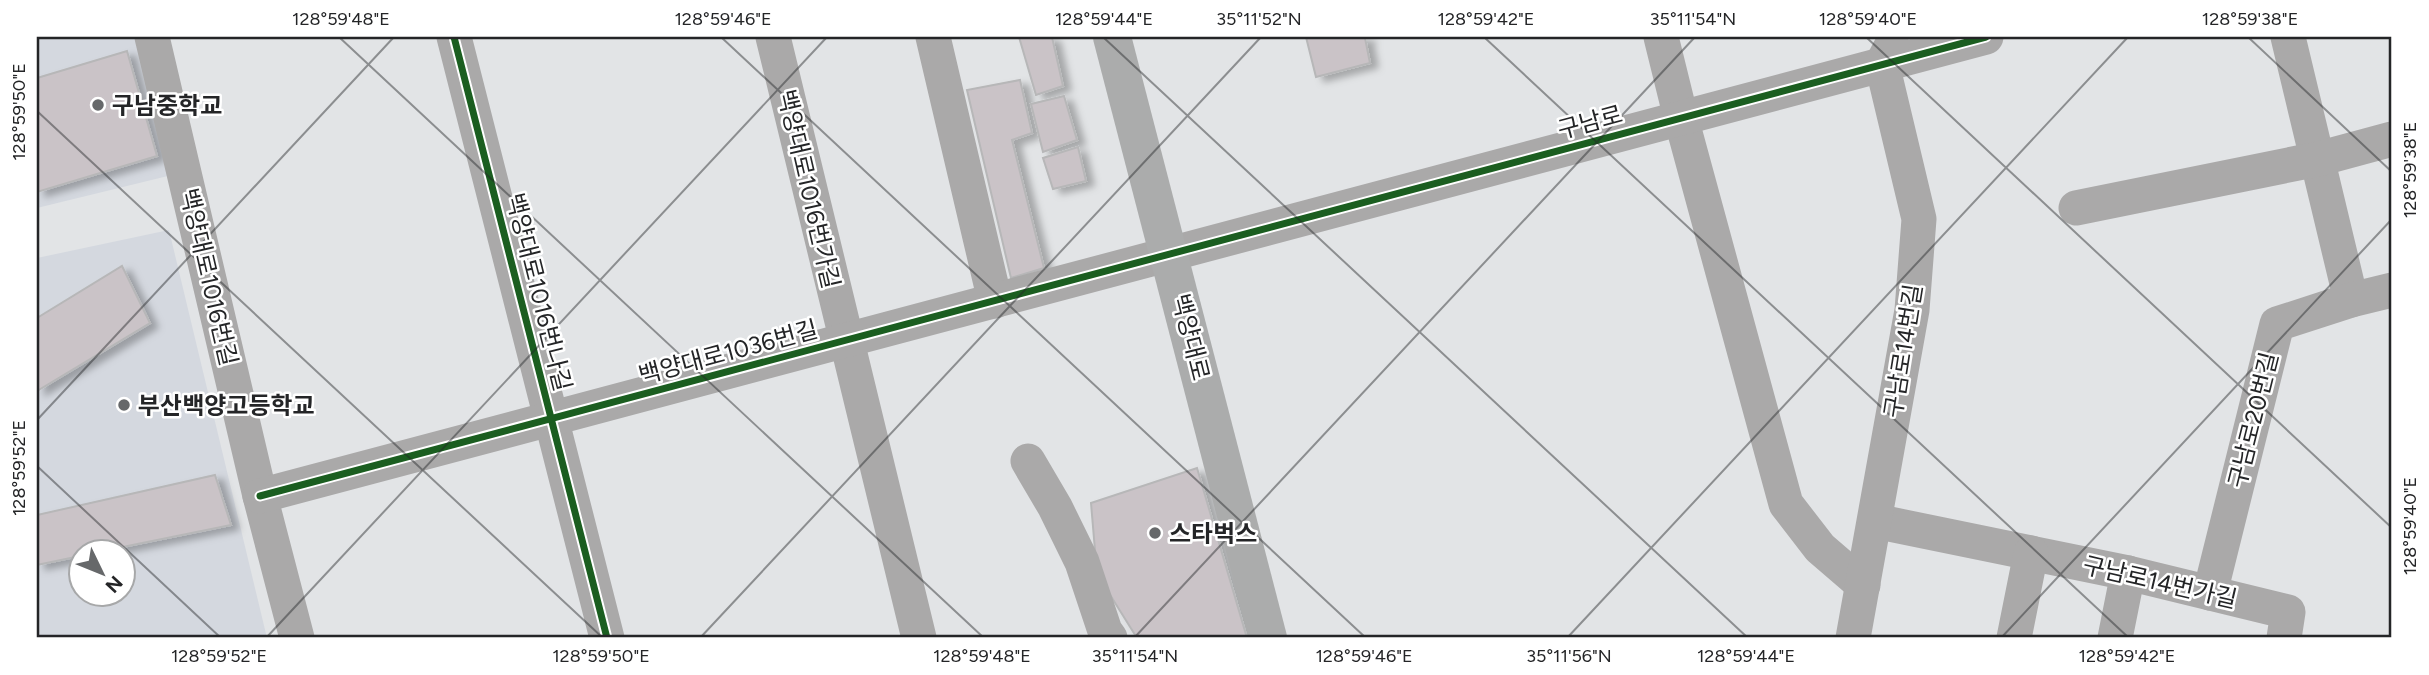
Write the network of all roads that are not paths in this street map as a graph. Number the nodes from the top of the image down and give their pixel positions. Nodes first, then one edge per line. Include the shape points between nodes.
1 (152, 37) edge
2 (454, 37) edge
3 (773, 37) edge
4 (933, 37) edge
5 (1112, 37) edge
6 (1661, 37) edge
7 (1986, 37) edge
8 (2288, 37) edge
9 (1890, 51) edge
10 (1681, 118) junction
11 (2392, 139) edge
12 (2318, 159) junction
13 (2076, 208) dead end
14 (1188, 250) junction
15 (2392, 290) edge
16 (2351, 300) junction
17 (995, 301) junction
18 (845, 341) junction
19 (551, 419) junction
20 (1028, 461) dead end
21 (260, 496) junction
22 (1875, 521) junction
23 (2031, 553) junction
24 (2128, 573) junction
25 (1863, 585) junction
26 (2210, 593) junction
27 (2286, 625) edge
28 (297, 638) edge
29 (607, 638) edge
30 (919, 638) edge
31 (1110, 638) edge
32 (1268, 638) edge
33 (1853, 638) edge
34 (2014, 638) edge
35 (2115, 638) edge

1 - 21 street, 백양대로1016번길
2 - 19 street, 백양대로1016번나길
3 - 18 street, 백양대로1016번가길
4 - 17 street
5 - 14 main road, 백양대로
6 - 10 street
7 - 9 street, 구남로
8 - 12 street
9 - 10 street, 구남로
9 - 22 street, 구남로14번길 via 1919,219 1912,310
10 - 14 street, 구남로
10 - 25 street via 1786,504 1820,548
11 - 12 street
12 - 13 street
12 - 16 street
14 - 17 street, 백양대로1036번길
14 - 32 main road, 백양대로
15 - 16 street, 구남로20번길
16 - 26 street, 구남로20번길 via 2277,324
17 - 18 street, 백양대로1036번길
18 - 19 street, 백양대로1036번길
18 - 30 street, 백양대로1016번가길
19 - 21 street, 백양대로1036번길
19 - 29 street, 백양대로1016번나길
20 - 31 street via 1082,562
21 - 28 street, 백양대로1016번길
22 - 23 street, 구남로14번가길
22 - 25 street, 구남로14번길
23 - 24 street, 구남로14번가길
23 - 34 street
24 - 26 street, 구남로14번가길
24 - 35 street
25 - 33 street, 구남로14번길
26 - 27 street, 구남로14번가길

